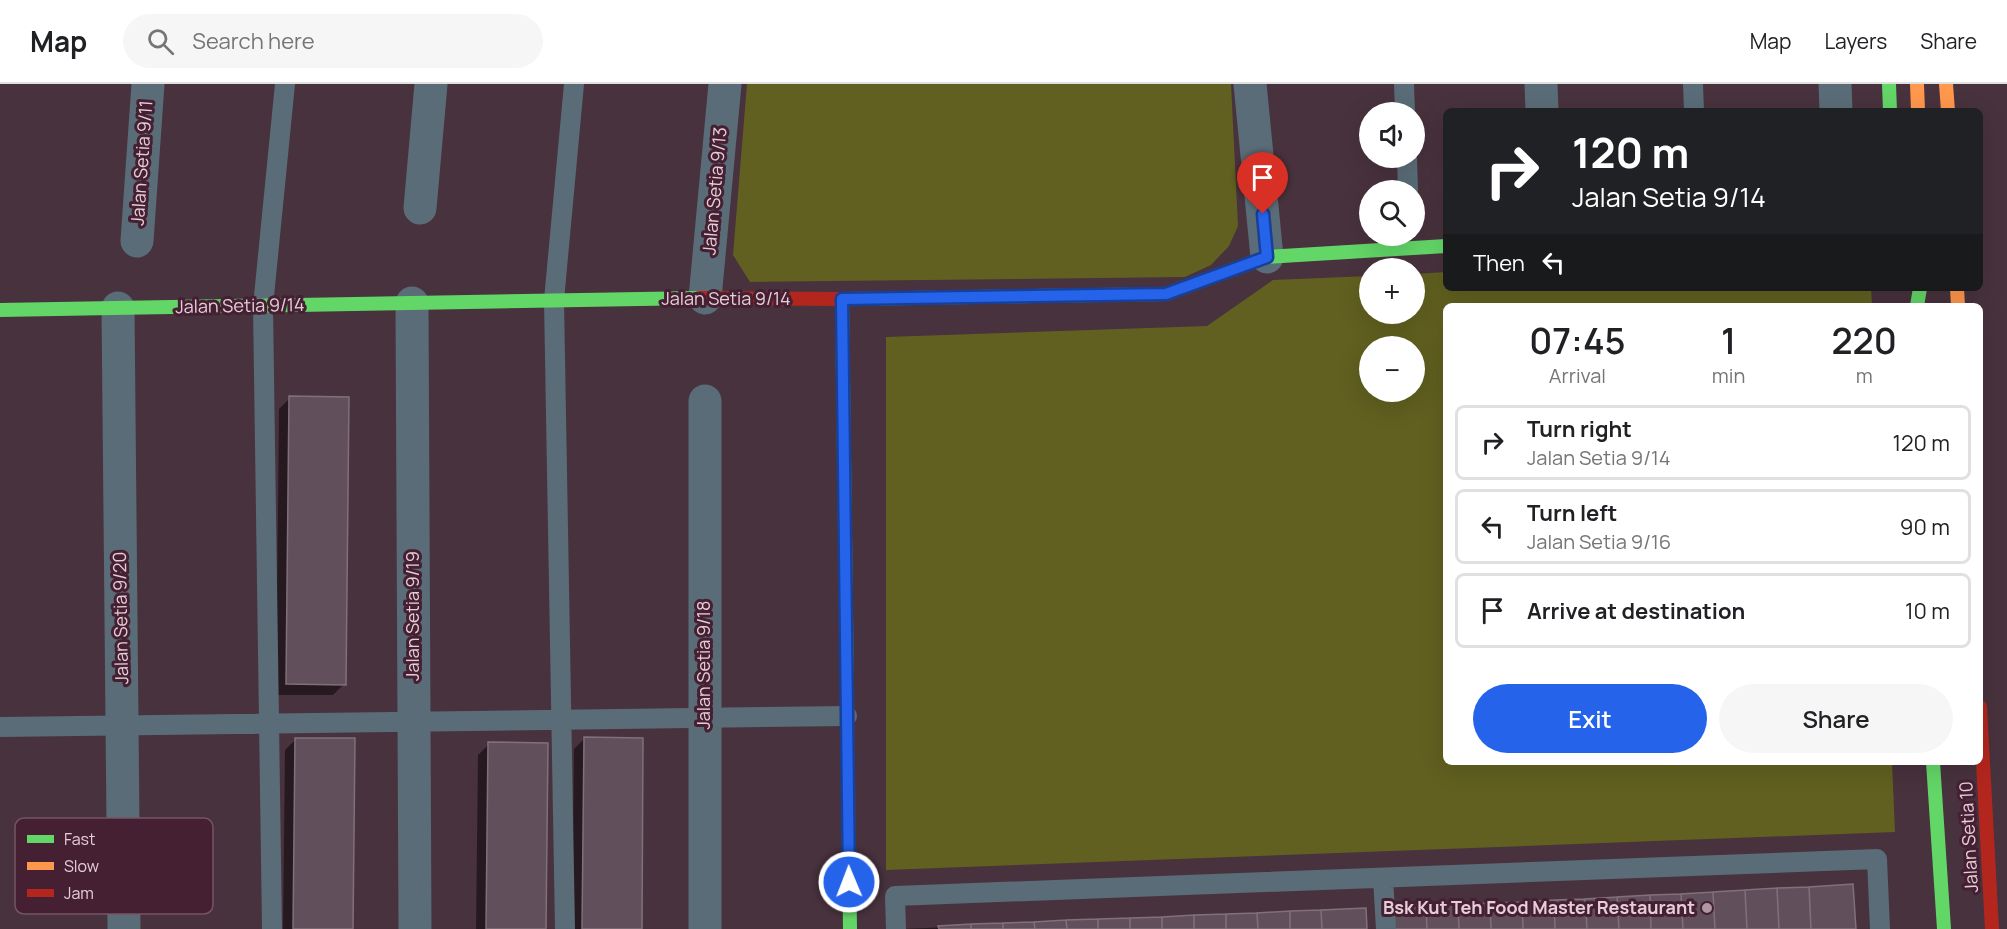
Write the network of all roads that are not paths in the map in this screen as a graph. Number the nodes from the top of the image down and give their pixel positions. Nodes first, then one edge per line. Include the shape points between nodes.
1 (148, 84) edge
2 (285, 84) edge
3 (431, 84) edge
4 (574, 84) edge
5 (726, 84) edge
6 (1250, 84) edge
7 (1404, 84) edge
8 (1541, 84) edge
9 (1693, 84) edge
10 (1834, 84) edge
11 (1888, 84) edge
12 (1917, 84) edge
13 (1946, 84) edge
14 (1405, 102) edge
15 (1542, 108) edge
16 (1694, 108) edge
17 (1836, 108) edge
18 (1890, 108) edge
19 (1918, 108) edge
20 (1948, 108) edge
21 (420, 208) dead end
22 (137, 241) dead end
23 (1425, 244) edge
24 (1371, 246) edge
25 (1443, 246) edge
26 (1267, 257) junction
27 (705, 298) junction
28 (842, 299) junction
29 (554, 300) junction
30 (412, 303) junction
31 (263, 306) junction
32 (118, 308) junction
33 (0, 310) edge
34 (705, 401) dead end
35 (847, 716) junction
36 (704, 718) junction
37 (561, 720) junction
38 (414, 722) junction
39 (269, 724) junction
40 (122, 725) junction
41 (0, 727) edge
42 (1983, 762) edge
43 (1933, 765) edge
44 (123, 818) edge
45 (1383, 878) junction
46 (124, 914) edge
47 (124, 929) edge
48 (272, 929) edge
49 (415, 929) edge
50 (565, 929) edge
51 (705, 929) edge
52 (850, 929) edge
53 (896, 929) edge
54 (1386, 929) edge
55 (1880, 929) edge
56 (1944, 929) edge
57 (1992, 929) edge

1 - 22 street, Jalan Setia 9/11
2 - 31 lane
3 - 21 street
4 - 29 lane
5 - 27 street, Jalan Setia 9/13
6 - 26 street
7 - 14 lane
8 - 15 street
9 - 16 lane
10 - 17 street
11 - 18 street
12 - 19 street
13 - 20 street
23 - 25 street, Jalan Setia 9/14
24 - 26 street, Jalan Setia 9/14
26 - 28 street, Jalan Setia 9/14 via 1166,294
27 - 28 street, Jalan Setia 9/14
27 - 29 street, Jalan Setia 9/14
28 - 35 street
29 - 30 street, Jalan Setia 9/14
29 - 37 lane
30 - 31 street, Jalan Setia 9/14
30 - 38 street, Jalan Setia 9/19
31 - 32 street, Jalan Setia 9/14
31 - 39 lane
32 - 33 street, Jalan Setia 9/14
32 - 40 street, Jalan Setia 9/20
34 - 36 street, Jalan Setia 9/18
35 - 36 lane
35 - 52 street
36 - 37 lane
36 - 51 street, Jalan Setia 9/18
37 - 38 lane
37 - 50 lane
38 - 39 lane
38 - 49 street, Jalan Setia 9/19
39 - 40 lane
39 - 48 lane
40 - 41 lane
40 - 44 street, Jalan Setia 9/20
42 - 57 street, Jalan Setia 10
43 - 56 street, Jalan Setia 10
45 - 53 lane via 895,896
45 - 54 lane
45 - 55 lane via 1877,859
46 - 47 street, Jalan Setia 9/20

